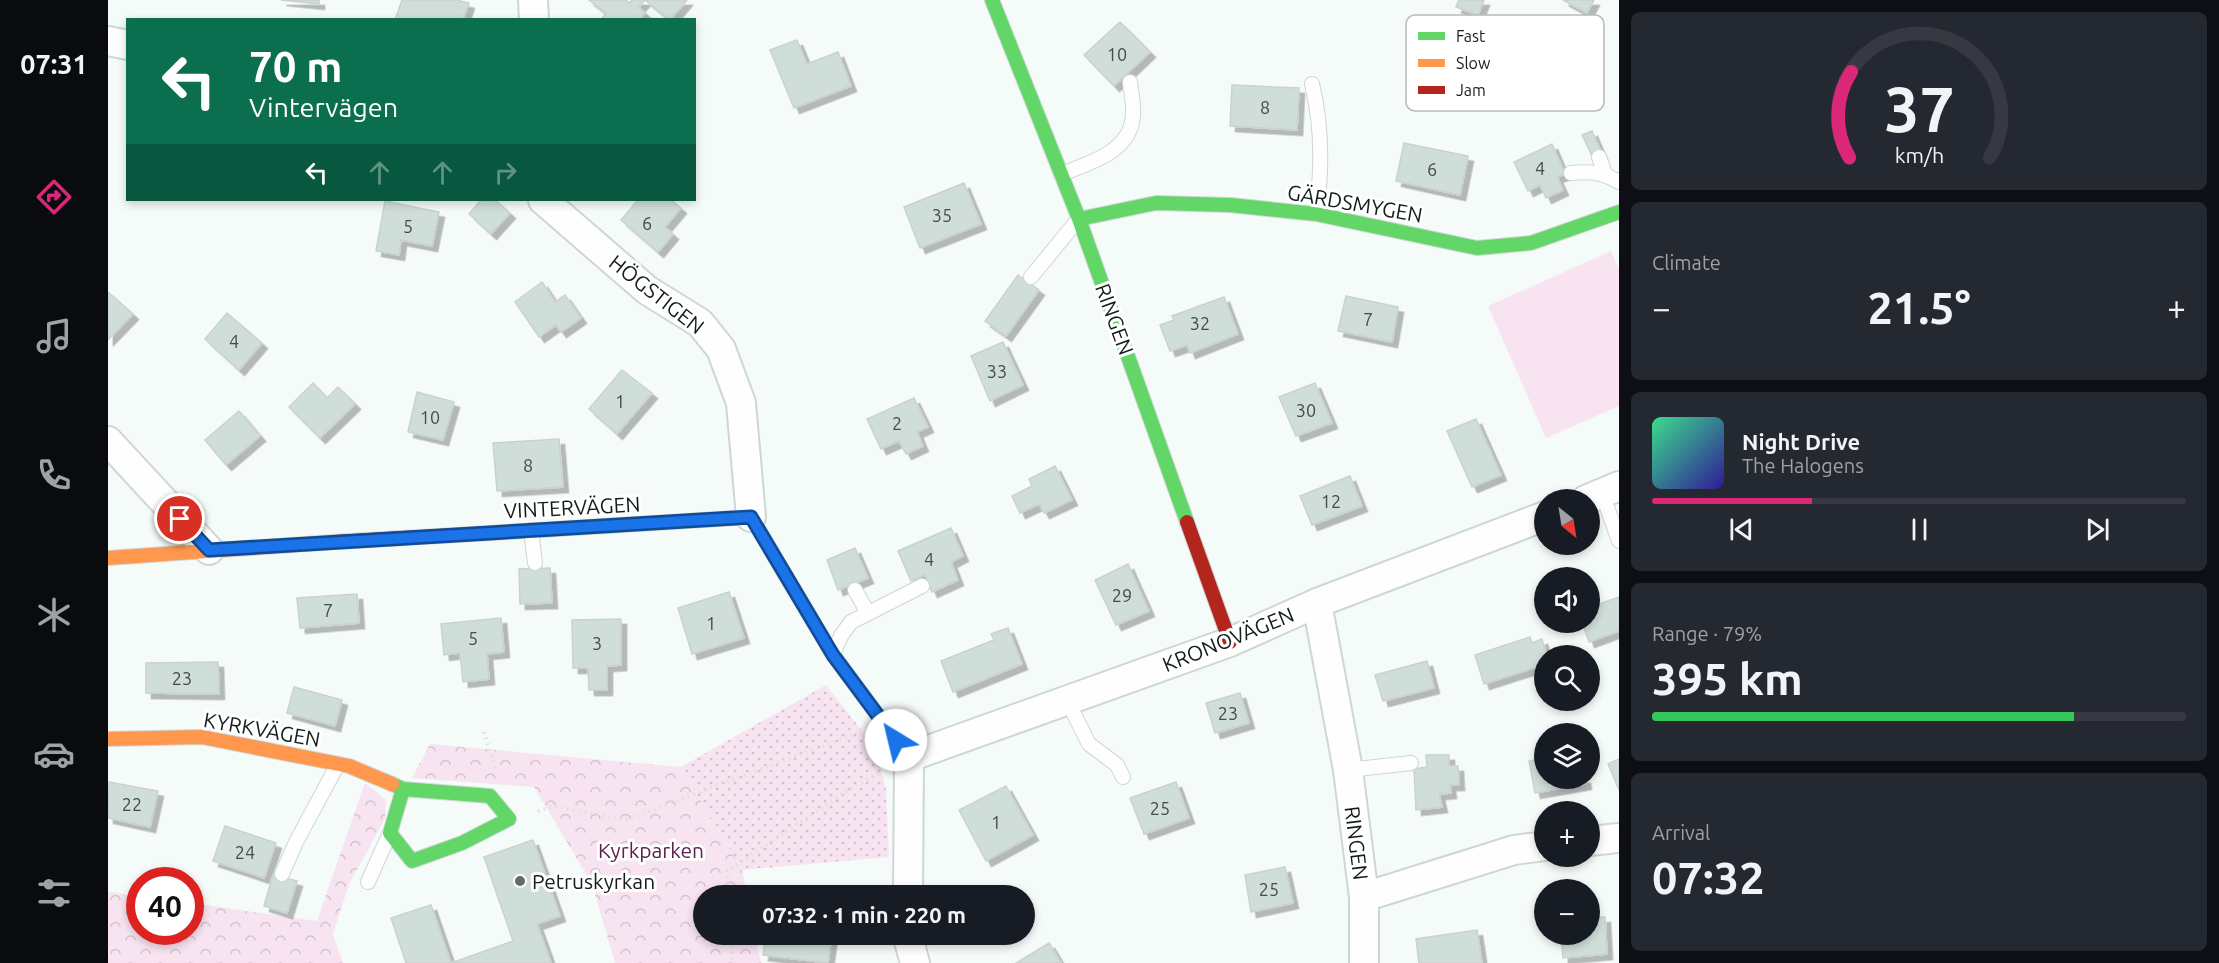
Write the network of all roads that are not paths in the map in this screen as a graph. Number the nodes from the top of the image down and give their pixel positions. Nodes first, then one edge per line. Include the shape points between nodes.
1 (533, 0) edge
2 (992, 0) edge
3 (534, 18) edge
4 (108, 41) edge
5 (126, 45) edge
6 (1130, 82) dead end
7 (1312, 84) dead end
8 (1599, 157) dead end
9 (1571, 173) dead end
10 (1061, 174) junction
11 (1605, 174) junction
12 (1619, 182) edge
13 (544, 201) edge
14 (1619, 212) edge
15 (1316, 214) junction
16 (1079, 219) junction
17 (1031, 277) dead end
18 (108, 441) edge
19 (1602, 493) edge
20 (751, 517) junction
21 (1534, 520) edge
22 (531, 530) junction
23 (1619, 541) edge
24 (209, 550) junction
25 (108, 558) edge
26 (535, 563) dead end
27 (922, 586) dead end
28 (855, 590) dead end
29 (1317, 603) junction
30 (868, 613) junction
31 (1230, 642) junction
32 (833, 655) junction
33 (1067, 700) junction
34 (108, 739) edge
35 (909, 757) junction
36 (1411, 763) dead end
37 (338, 764) junction
38 (1348, 770) junction
39 (1123, 777) dead end
40 (403, 789) junction
41 (390, 833) junction
42 (1619, 838) edge
43 (1600, 840) edge
44 (1534, 847) edge
45 (282, 874) dead end
46 (368, 882) dead end
47 (908, 885) edge
48 (1364, 897) junction
49 (910, 945) edge
50 (915, 963) edge
51 (1364, 963) edge

1 - 3 street
2 - 10 street, RINGEN
4 - 5 street
6 - 10 lane via 1133,116 1127,135 1114,151
7 - 15 lane via 1318,110
8 - 11 lane
9 - 11 lane
10 - 16 street, RINGEN
11 - 12 lane
13 - 20 street, HÖGSTIGEN via 647,290 700,323 721,349 741,403
14 - 15 street, GÄRDSMYGEN via 1531,243 1477,248
15 - 16 street, GÄRDSMYGEN via 1230,205 1156,203
16 - 17 lane
16 - 31 street, RINGEN
18 - 24 street
19 - 23 lane
20 - 22 street, VINTERVÄGEN
20 - 32 street
21 - 29 street, KRONOVÄGEN
22 - 24 street, VINTERVÄGEN
22 - 26 lane
24 - 25 street, VINTERVÄGEN
27 - 30 lane
28 - 30 lane
29 - 31 street, KRONOVÄGEN
29 - 38 street, RINGEN
30 - 32 lane via 850,622
31 - 33 street, KRONOVÄGEN
32 - 35 street
33 - 35 street, KRONOVÄGEN
33 - 39 lane via 1089,744 1117,765
34 - 37 street, KYRKVÄGEN via 202,737
35 - 47 street
36 - 38 lane
37 - 40 street, KYRKVÄGEN
37 - 45 lane
38 - 48 street, RINGEN
40 - 41 street
40 - 41 street, KYRKVÄGEN via 490,796 509,819 451,850 412,861
41 - 46 lane
42 - 43 street
44 - 48 street, RINGEN via 1514,850
48 - 51 street
49 - 50 street

